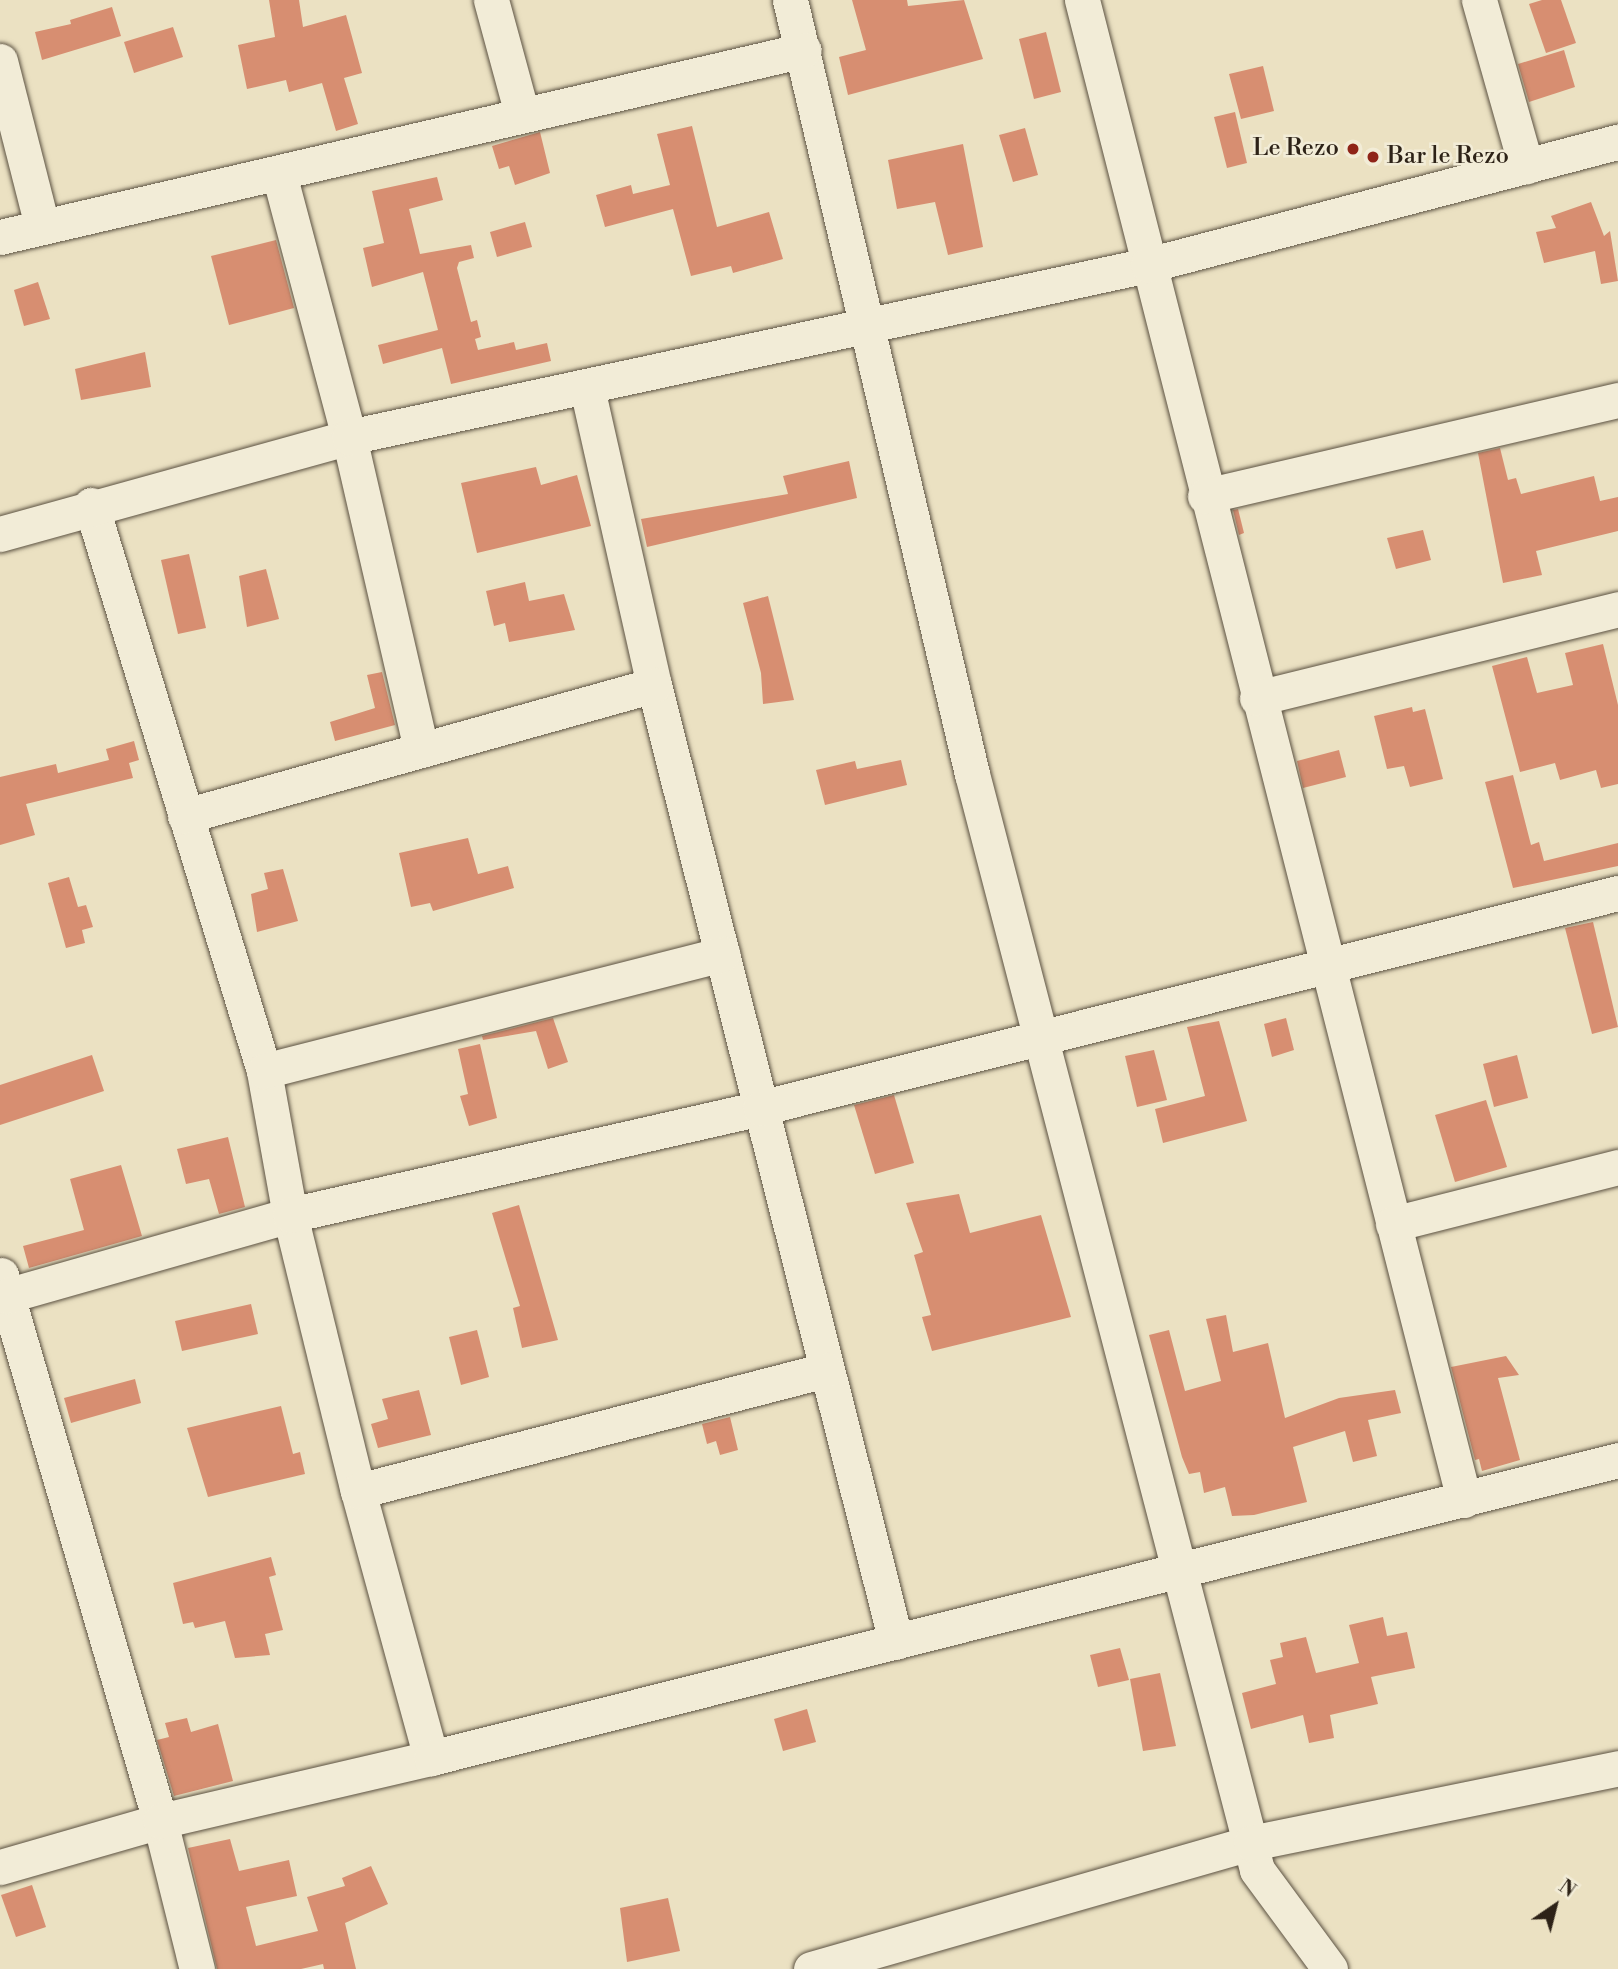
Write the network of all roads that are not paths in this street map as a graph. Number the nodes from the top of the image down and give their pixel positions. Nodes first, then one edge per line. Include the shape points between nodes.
1 (491, 0) edge
2 (790, 0) edge
3 (1082, 0) edge
4 (1479, 0) edge
5 (803, 50) junction
6 (0, 61) edge
7 (522, 114) junction
8 (1618, 142) edge
9 (1526, 166) junction
10 (279, 174) junction
11 (42, 226) junction
12 (0, 237) edge
13 (1148, 265) junction
14 (870, 326) junction
15 (587, 388) junction
16 (1618, 400) edge
17 (349, 437) junction
18 (1205, 496) junction
19 (91, 505) junction
20 (0, 534) edge
21 (1618, 609) edge
22 (654, 685) junction
23 (1258, 698) junction
24 (421, 750) junction
25 (185, 816) junction
26 (1618, 894) edge
27 (722, 954) junction
28 (1327, 966) junction
29 (1043, 1037) junction
30 (264, 1071) junction
31 (761, 1108) junction
32 (1618, 1167) edge
33 (290, 1215) junction
34 (1393, 1224) junction
35 (3, 1285) edge
36 (826, 1370) junction
37 (1618, 1460) edge
38 (358, 1491) junction
39 (1464, 1500) junction
40 (1180, 1568) junction
41 (895, 1642) junction
42 (431, 1758) junction
43 (1618, 1768) edge
44 (160, 1821) junction
45 (1251, 1843) junction
46 (0, 1867) edge
47 (197, 1969) edge
48 (811, 1969) edge
49 (1330, 1969) edge

1 - 7 street
2 - 5 street
3 - 13 street
4 - 9 street
5 - 7 street
5 - 14 street
6 - 11 street
7 - 10 street
8 - 9 street
9 - 13 street
10 - 11 street
10 - 17 street
11 - 12 street
13 - 14 street
13 - 18 street
14 - 15 street
14 - 29 street via 972,774
15 - 17 street
15 - 22 street
16 - 18 street
17 - 19 street
17 - 24 street
18 - 23 street
19 - 20 street
19 - 25 street
21 - 23 street
22 - 24 street
22 - 27 street
23 - 28 street
24 - 25 street
25 - 30 street
26 - 28 street
27 - 30 street
27 - 31 street
28 - 29 street
28 - 34 street
29 - 31 street
29 - 40 street
30 - 33 street
31 - 33 street
31 - 36 street
32 - 34 street
33 - 35 street
33 - 38 street
34 - 39 street
35 - 44 street
36 - 38 street
36 - 41 street
37 - 39 street
38 - 42 street
39 - 40 street
40 - 41 street
40 - 45 street
41 - 42 street
42 - 44 street
43 - 45 street
44 - 46 street
44 - 47 street
45 - 48 street
45 - 49 street via 1257,1870 1269,1890

